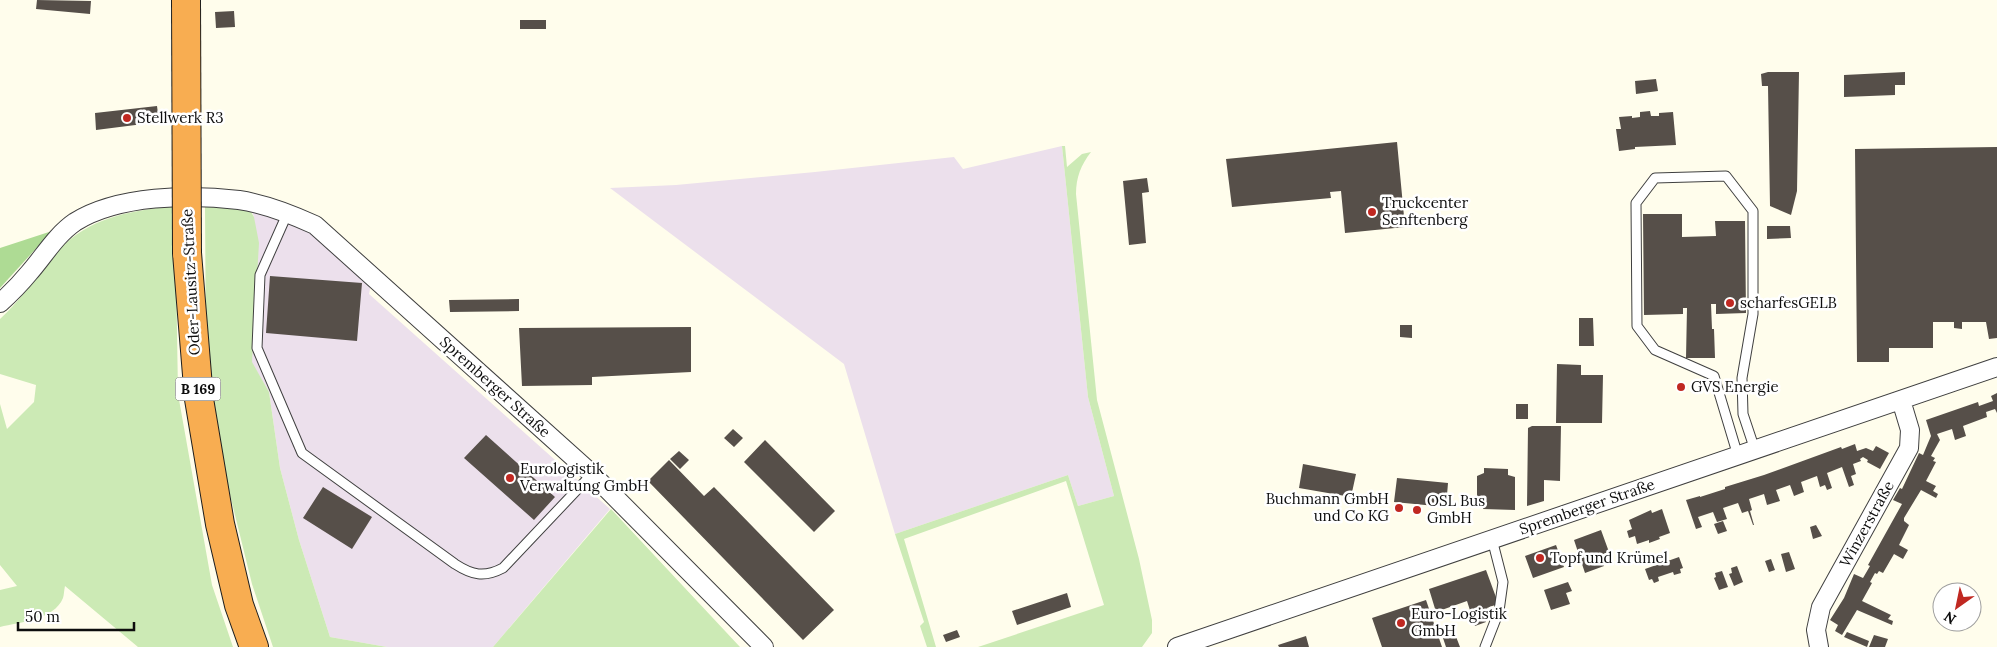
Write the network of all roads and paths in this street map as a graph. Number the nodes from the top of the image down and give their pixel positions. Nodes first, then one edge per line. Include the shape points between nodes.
1 (186, 0) edge
2 (288, 212) junction
3 (0, 304) edge
4 (1997, 367) edge
5 (1902, 400) junction
6 (1755, 450) junction
7 (1738, 456) junction
8 (592, 474) junction
9 (1492, 539) junction
10 (254, 647) edge
11 (764, 647) edge
12 (1177, 647) edge
13 (1485, 647) edge
14 (1819, 647) edge

1 - 10 highway, Oder-Lausitz-Straße / B 169, bridge via 187,253 199,399 220,524 239,604
2 - 3 street, Spremberger Straße via 240,200 187,198 146,199 106,209 75,222 56,239
2 - 8 street, Spremberger Straße via 315,225
2 - 8 lane via 260,275 257,348 302,453 455,564 467,572 481,575 503,568
4 - 5 street, Spremberger Straße
5 - 6 street, Spremberger Straße
5 - 14 street, Winzerstraße via 1910,430 1909,448 1821,607 1816,630
6 - 7 street, Spremberger Straße
6 - 7 lane via 1743,414 1742,378 1753,314 1753,211 1726,176 1654,178 1636,203 1637,326 1655,350 1714,376
7 - 9 street, Spremberger Straße
8 - 11 street, Spremberger Straße
9 - 12 street, Spremberger Straße
9 - 13 lane via 1503,582 1500,611

